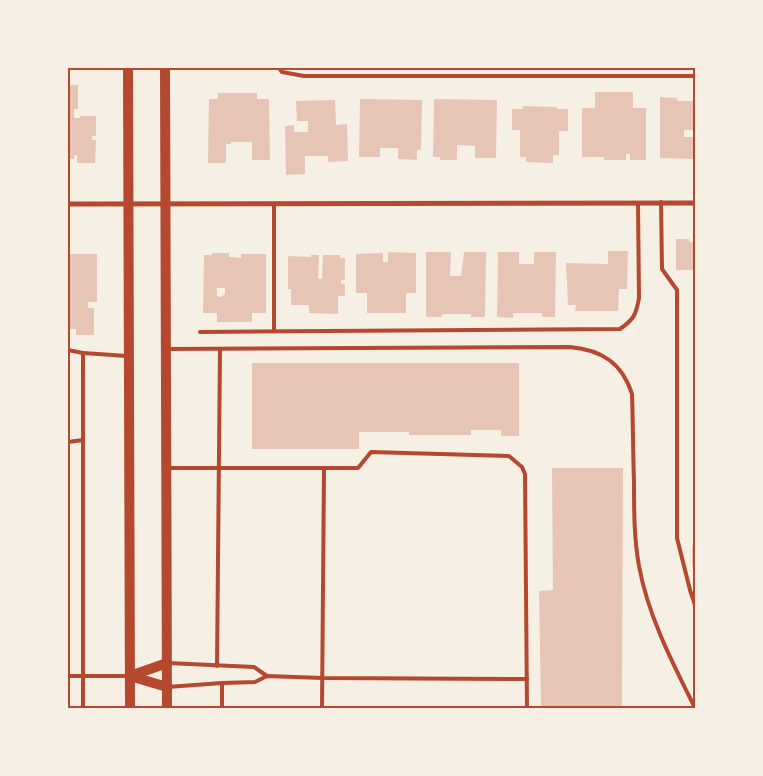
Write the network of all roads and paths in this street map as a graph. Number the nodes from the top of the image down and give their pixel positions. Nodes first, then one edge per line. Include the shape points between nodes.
1 (128, 68) edge
2 (165, 68) edge
3 (279, 68) edge
4 (696, 76) edge
5 (661, 202) junction
6 (638, 203) junction
7 (696, 203) edge
8 (68, 204) edge
9 (166, 204) junction
10 (274, 204) junction
11 (129, 205) junction
12 (274, 331) junction
13 (200, 332) dead end
14 (166, 349) junction
15 (220, 349) junction
16 (68, 350) edge
17 (83, 353) junction
18 (129, 356) junction
19 (83, 440) junction
20 (68, 442) edge
21 (166, 468) junction
22 (219, 468) junction
23 (324, 469) junction
24 (696, 608) edge
25 (167, 664) junction
26 (217, 666) junction
27 (68, 676) edge
28 (84, 676) junction
29 (130, 676) junction
30 (267, 676) junction
31 (322, 678) junction
32 (526, 679) junction
33 (222, 683) junction
34 (167, 687) junction
35 (83, 708) edge
36 (130, 708) edge
37 (167, 708) edge
38 (222, 708) edge
39 (322, 708) edge
40 (527, 708) edge
41 (695, 708) edge

1 - 11 main road
2 - 9 main road
3 - 4 lane via 282,72 304,76
5 - 6 street
5 - 7 street
5 - 24 lane via 662,269 677,290 677,538
6 - 10 street
6 - 12 lane via 639,298 636,313 620,329
8 - 11 street
9 - 10 street
9 - 11 street
9 - 14 main road
10 - 12 lane
11 - 18 main road
12 - 13 lane
14 - 15 lane
14 - 21 main road
15 - 22 lane
15 - 41 lane via 570,347 595,352 615,364 629,383 632,394 636,544 644,590 666,650
16 - 17 lane
17 - 18 lane
17 - 19 lane
18 - 29 main road
19 - 20 lane
19 - 28 lane
21 - 22 lane
21 - 25 main road
22 - 23 lane
22 - 26 lane
23 - 31 lane
23 - 32 lane via 358,468 371,452 504,455 522,467 525,474
25 - 26 lane
25 - 29 main road
25 - 34 main road
26 - 30 lane via 254,667
27 - 28 lane
28 - 29 lane
28 - 35 lane
29 - 34 main road
29 - 36 main road
30 - 31 lane
30 - 33 lane via 255,682
31 - 32 lane
31 - 39 lane
32 - 40 lane
33 - 34 lane
33 - 38 lane
34 - 37 main road

